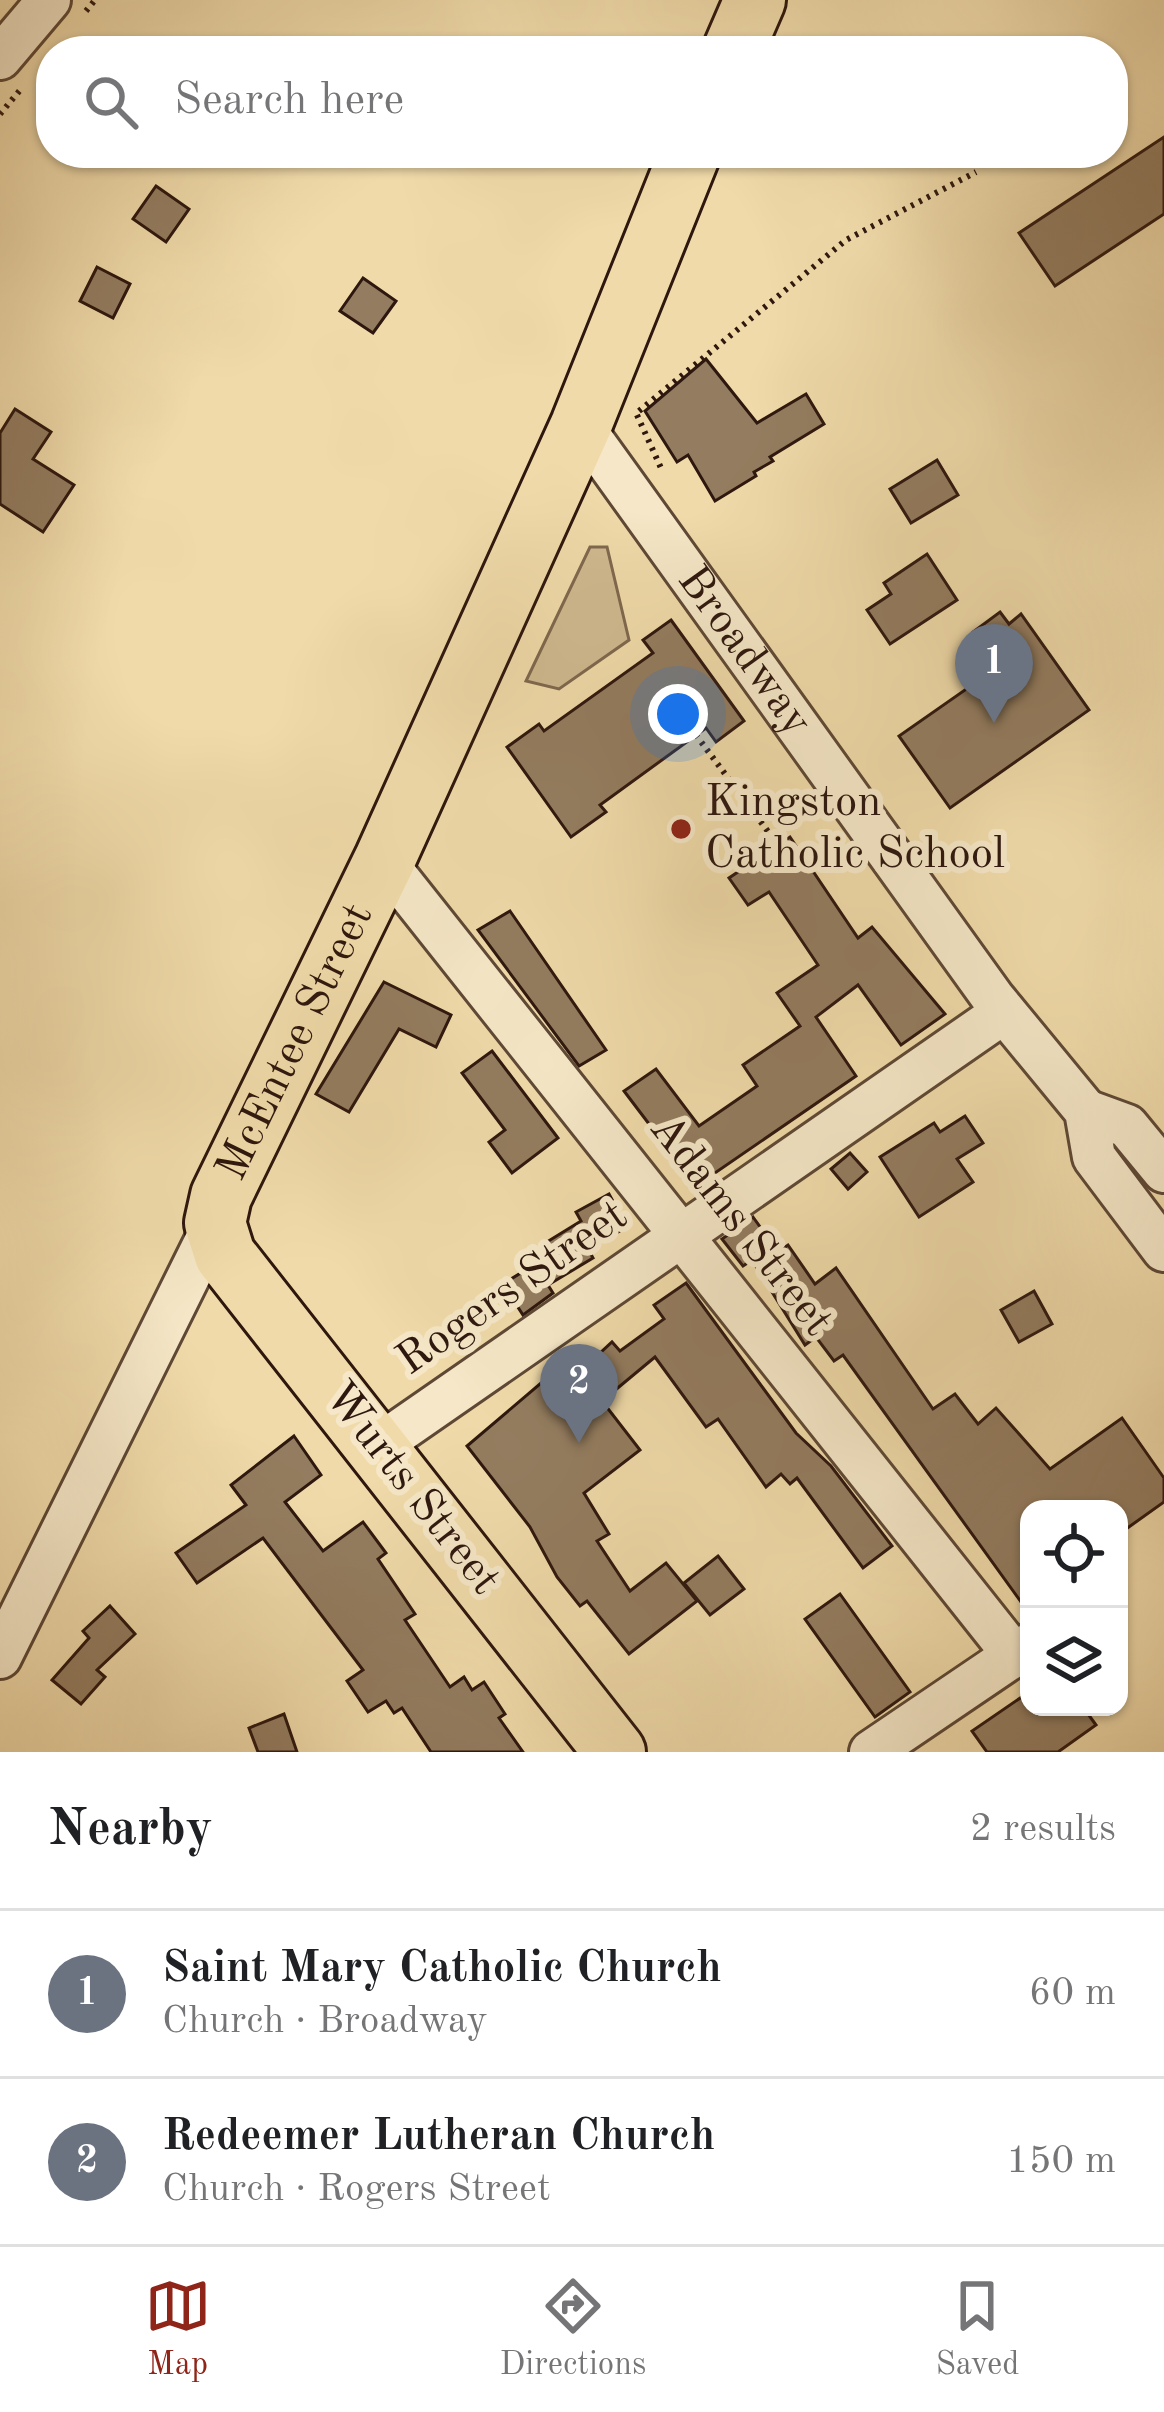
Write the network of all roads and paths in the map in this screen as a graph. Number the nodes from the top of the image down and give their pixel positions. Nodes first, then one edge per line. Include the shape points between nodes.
1 (49, 0) edge
2 (755, 0) edge
3 (740, 36) edge
4 (0, 58) edge
5 (686, 168) edge
6 (976, 172) dead end
7 (618, 415) junction
8 (671, 485) dead end
9 (696, 735) dead end
10 (778, 845) dead end
11 (384, 861) junction
12 (1004, 1012) junction
13 (1086, 1111) junction
14 (1164, 1171) edge
15 (215, 1222) junction
16 (680, 1234) junction
17 (1164, 1250) edge
18 (378, 1446) junction
19 (1020, 1648) edge
20 (1020, 1651) edge
21 (0, 1657) edge
22 (615, 1752) edge
23 (872, 1752) edge

1 - 4 street
2 - 3 highway
5 - 7 highway
6 - 7 path via 845,240
7 - 8 path
7 - 11 highway, McEntee Street
7 - 12 street, Broadway
9 - 10 path
11 - 15 highway, McEntee Street
11 - 16 street, Adams Street
12 - 13 street, Broadway
12 - 16 street, Rogers Street
13 - 14 street, Broadway via 1127,1126
13 - 17 street, Broadway via 1094,1157
15 - 18 highway, Wurts Street via 225,1256
15 - 21 street, McEntee Street
16 - 18 street, Rogers Street
16 - 19 street, Adams Street
18 - 22 highway, Wurts Street
20 - 23 street

